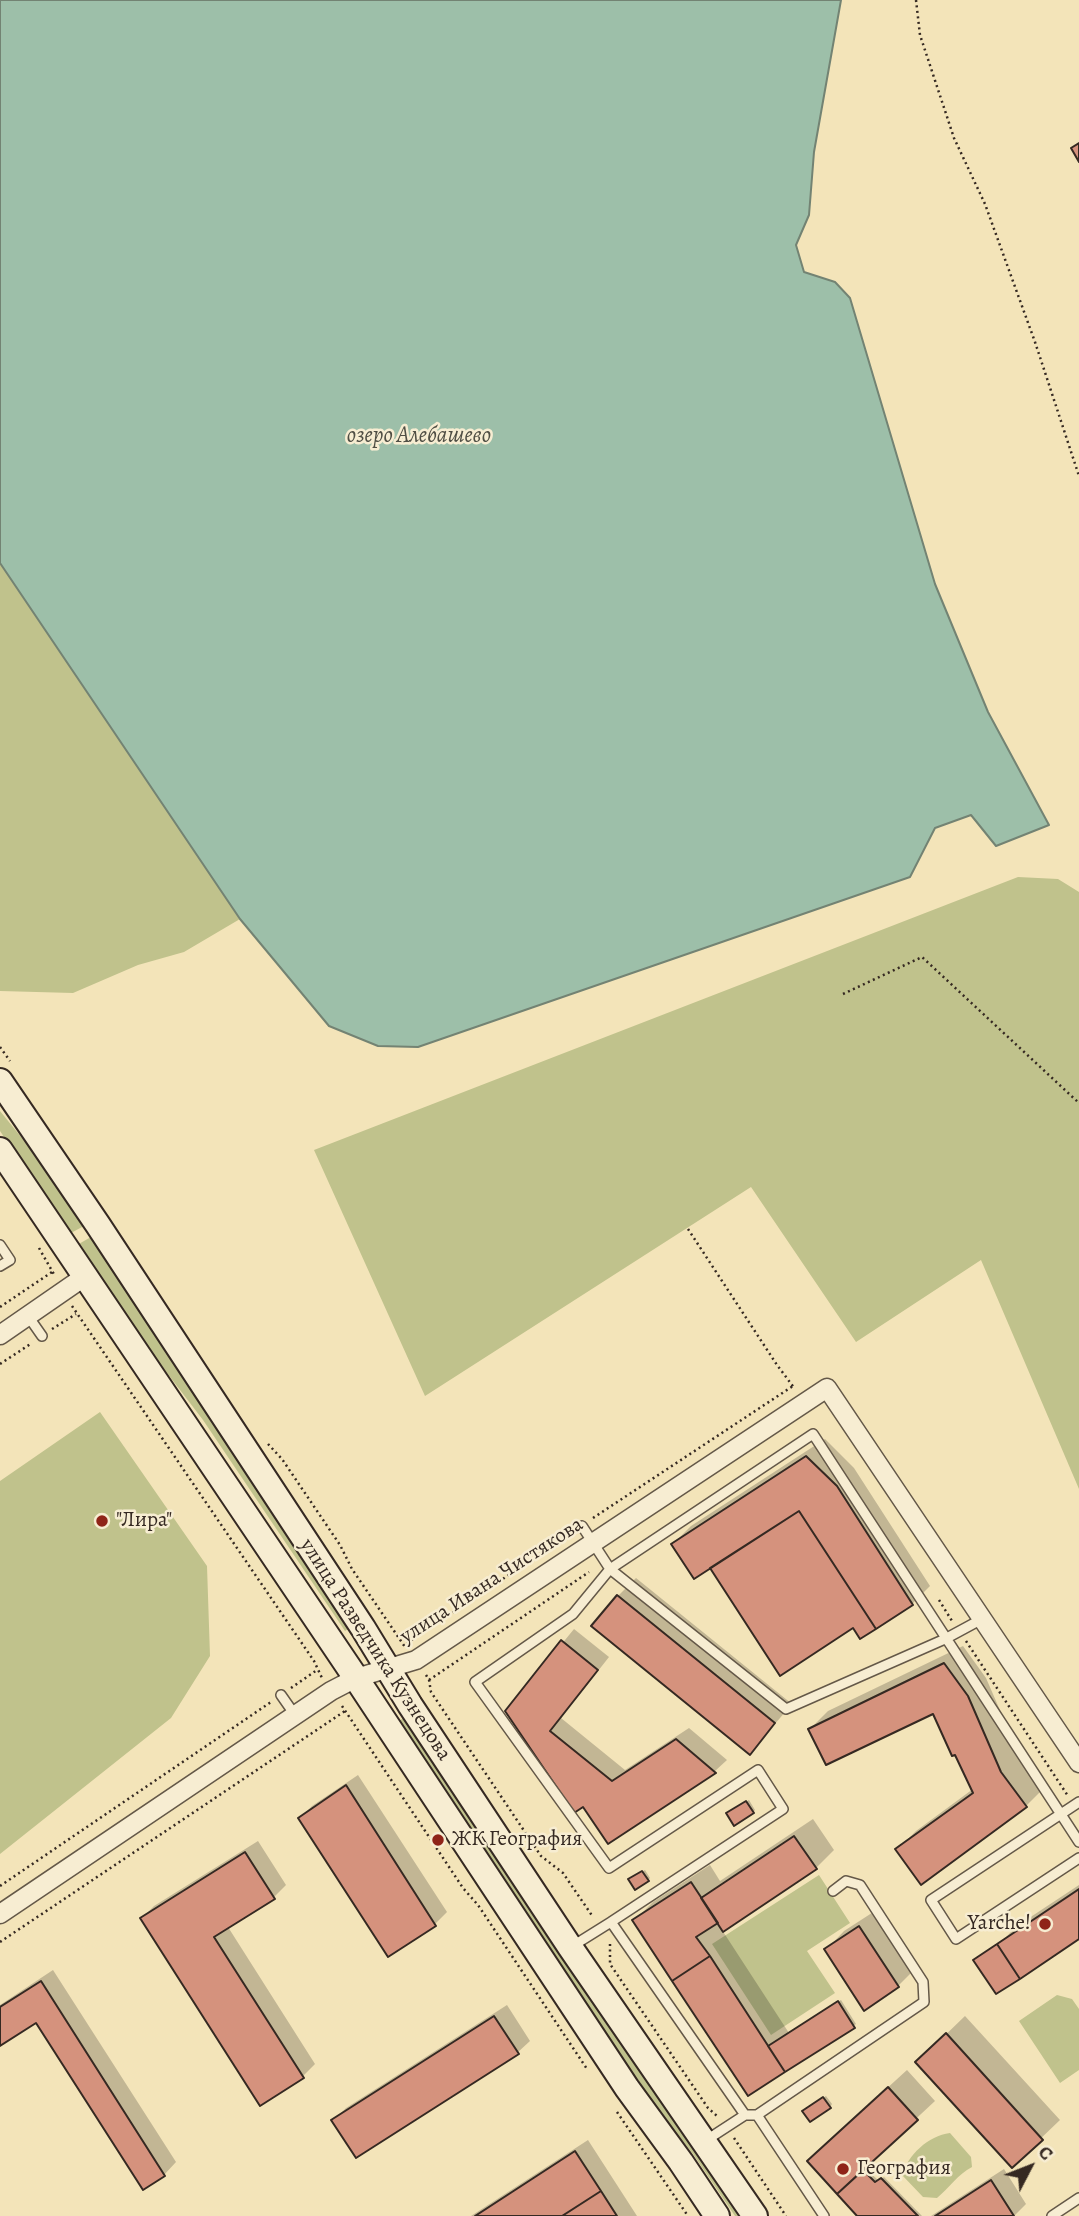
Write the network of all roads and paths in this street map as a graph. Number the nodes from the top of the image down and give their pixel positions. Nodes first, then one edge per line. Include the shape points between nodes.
1 (916, 0) edge
2 (1079, 476) edge
3 (843, 994) dead end
4 (0, 1047) edge
5 (8, 1075) edge
6 (1079, 1102) edge
7 (0, 1150) edge
8 (0, 1245) edge
9 (0, 1266) edge
10 (52, 1272) dead end
11 (84, 1277) junction
12 (0, 1307) edge
13 (28, 1316) junction
14 (0, 1335) edge
15 (42, 1336) dead end
16 (793, 1385) dead end
17 (262, 1437) dead end
18 (582, 1526) junction
19 (593, 1543) junction
20 (610, 1569) junction
21 (982, 1619) junction
22 (945, 1639) junction
23 (404, 1645) junction
24 (416, 1660) junction
25 (386, 1669) junction
26 (317, 1670) dead end
27 (356, 1678) junction
28 (281, 1695) junction
29 (345, 1711) dead end
30 (295, 1715) junction
31 (1079, 1763) edge
32 (1079, 1802) edge
33 (1060, 1815) junction
34 (1079, 1842) edge
35 (1079, 1858) edge
36 (0, 1886) edge
37 (833, 1891) dead end
38 (0, 1914) edge
39 (611, 1922) junction
40 (600, 1928) junction
41 (0, 1942) edge
42 (570, 1947) junction
43 (745, 2115) junction
44 (757, 2115) junction
45 (727, 2125) junction
46 (704, 2142) junction
47 (1079, 2198) edge
48 (717, 2216) edge
49 (755, 2216) edge
50 (786, 2216) edge
51 (824, 2216) edge
52 (1052, 2216) edge

1 - 2 path via 920,35 954,138 985,204
3 - 6 path via 922,957
4 - 5 path
5 - 25 main road, улица Разведчика Кузнецова via 98,1225
7 - 11 main road, улица Разведчика Кузнецова
8 - 9 lane via 10,1260
10 - 12 path
11 - 13 street
11 - 27 main road, улица Разведчика Кузнецова
13 - 14 street
13 - 15 lane
16 - 18 path
17 - 23 path via 290,1469
18 - 19 lane
18 - 23 path
19 - 20 lane
19 - 21 street, улица Ивана Чистякова via 827,1388
19 - 24 street, улица Ивана Чистякова
20 - 22 lane via 786,1709
20 - 22 lane via 813,1434
20 - 39 lane via 573,1614 475,1682 506,1726 609,1868 758,1770 783,1810
21 - 22 lane
21 - 31 street
22 - 33 lane
23 - 24 path
24 - 25 street, улица Ивана Чистякова
24 - 40 path via 431,1692 541,1856 563,1872
25 - 27 street, улица Ивана Чистякова
25 - 42 main road, улица Разведчика Кузнецова
26 - 28 path
27 - 30 street, улица Ивана Чистякова
27 - 48 main road, улица Разведчика Кузнецова
28 - 30 lane
28 - 36 path
29 - 41 path
30 - 38 street, улица Ивана Чистякова
32 - 33 lane
33 - 34 lane
33 - 35 lane via 931,1900 956,1939
37 - 44 lane via 846,1881 860,1885 923,1982 924,2002
39 - 40 lane
39 - 43 lane
40 - 42 lane
40 - 45 path via 610,1943 610,1964 708,2108
42 - 46 main road, улица Разведчика Кузнецова
43 - 44 lane
43 - 45 lane
44 - 51 lane
45 - 46 lane
45 - 50 path
46 - 49 main road, улица Разведчика Кузнецова
47 - 52 lane

